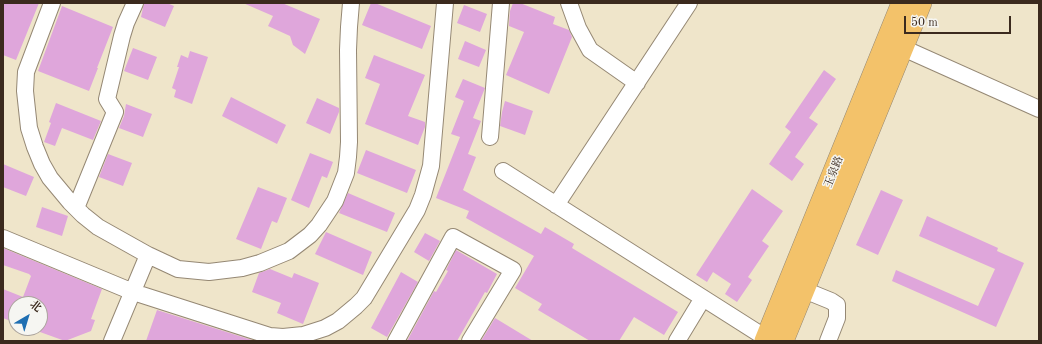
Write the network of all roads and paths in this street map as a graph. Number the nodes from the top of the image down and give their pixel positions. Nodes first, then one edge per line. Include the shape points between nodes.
1 (52, 3) edge
2 (135, 3) edge
3 (351, 3) edge
4 (445, 3) edge
5 (501, 3) edge
6 (569, 3) edge
7 (689, 3) edge
8 (902, 3) edge
9 (921, 3) edge
10 (903, 48) junction
11 (637, 83) junction
12 (1039, 109) edge
13 (490, 136) dead end
14 (503, 171) dead end
15 (556, 205) junction
16 (76, 208) junction
17 (3, 238) edge
18 (148, 255) junction
19 (804, 290) junction
20 (133, 292) junction
21 (703, 298) junction
22 (771, 340) edge
23 (112, 341) edge
24 (396, 341) edge
25 (470, 341) edge
26 (677, 341) edge
27 (828, 341) edge

1 - 16 street via 26,72 26,110 42,164 59,190
2 - 16 street via 122,36 107,99 115,112
3 - 18 street via 348,42 349,142 346,172 335,201 319,225 288,251 242,268 209,272 178,269
4 - 20 street via 428,180 417,210 364,298 356,306 325,328 303,334 270,336
5 - 13 street
6 - 11 street via 590,50
7 - 11 street
8 - 22 main road, 玉泉路
9 - 10 main road, 玉泉路
10 - 12 street
10 - 19 main road, 玉泉路
11 - 15 street
14 - 15 street
15 - 21 street
16 - 18 street via 98,227
17 - 20 street
18 - 20 street
19 - 22 main road, 玉泉路
19 - 27 street via 831,300 837,305 837,318
20 - 23 street
21 - 22 street
21 - 26 street
24 - 25 street via 453,237 513,270

